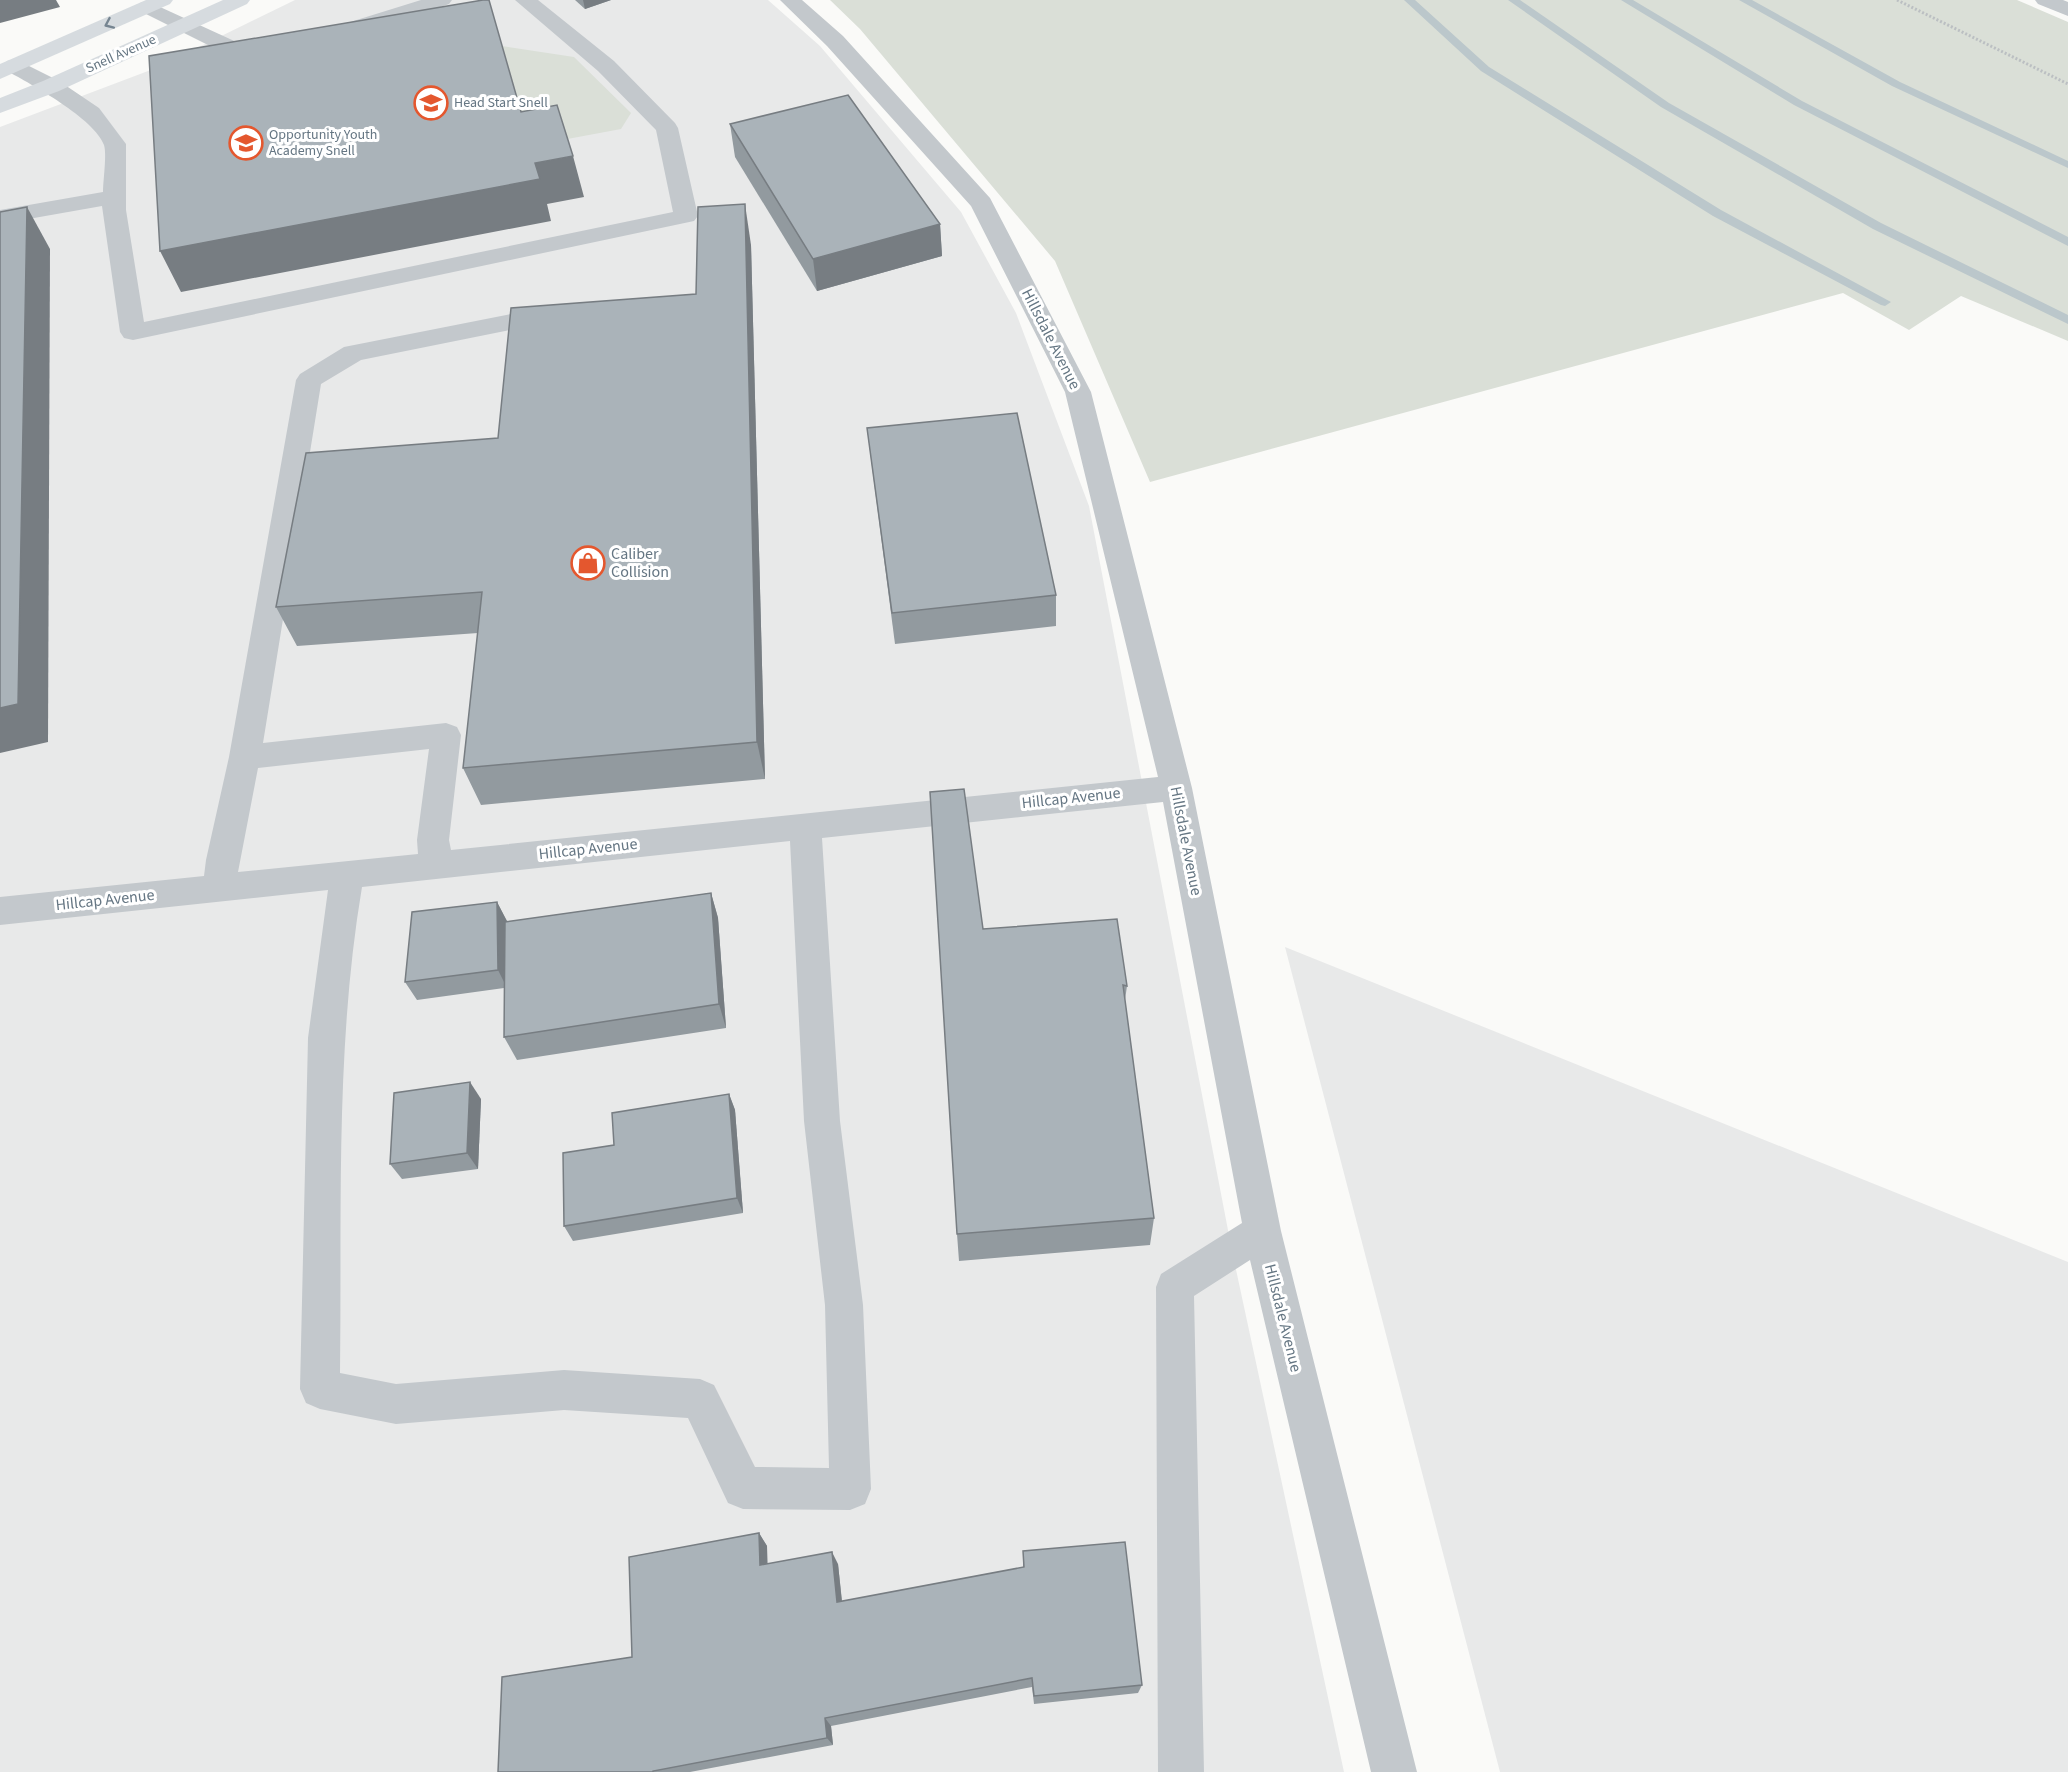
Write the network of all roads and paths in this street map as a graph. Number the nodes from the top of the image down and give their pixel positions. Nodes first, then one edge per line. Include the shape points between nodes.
1 (240, 0) edge
2 (442, 0) edge
3 (525, 0) edge
4 (790, 0) edge
5 (1897, 0) edge
6 (2045, 0) edge
7 (155, 3) edge
8 (2068, 10) edge
9 (185, 25) junction
10 (341, 33) edge
11 (285, 48) edge
12 (8, 69) edge
13 (2068, 84) edge
14 (51, 86) junction
15 (0, 106) edge
16 (114, 197) junction
17 (0, 218) edge
18 (541, 315) edge
19 (244, 757) junction
20 (1176, 788) junction
21 (805, 826) junction
22 (436, 866) junction
23 (347, 875) junction
24 (220, 888) junction
25 (0, 911) edge
26 (1262, 1231) junction
27 (1181, 1772) edge
28 (1394, 1772) edge

1 - 9 main road, Snell Avenue
2 - 10 street
3 - 16 street via 606,66 667,128 686,216 133,332
4 - 20 street, Hillsdale Avenue via 835,40 982,203 1078,392
5 - 13 path
6 - 8 street
7 - 9 street
7 -> 12 main road, Snell Avenue
9 - 11 street via 240,52
9 - 14 main road, Snell Avenue
12 - 14 street
14 - 15 main road, Snell Avenue
14 - 16 street via 91,114 115,144
16 - 17 street
18 - 19 street via 353,353 309,380
19 - 22 street via 446,735 433,840
19 - 24 street via 222,860
20 - 21 street, Hillcap Avenue
20 - 26 street, Hillsdale Avenue
21 - 22 street, Hillcap Avenue
21 - 23 street via 822,1121 844,1305 850,1488 743,1488 700,1399 564,1390 396,1404 320,1389 326,1038
22 - 23 street, Hillcap Avenue
23 - 24 street, Hillcap Avenue
24 - 25 street, Hillcap Avenue
26 - 27 street via 1175,1287
26 - 28 street, Hillsdale Avenue

